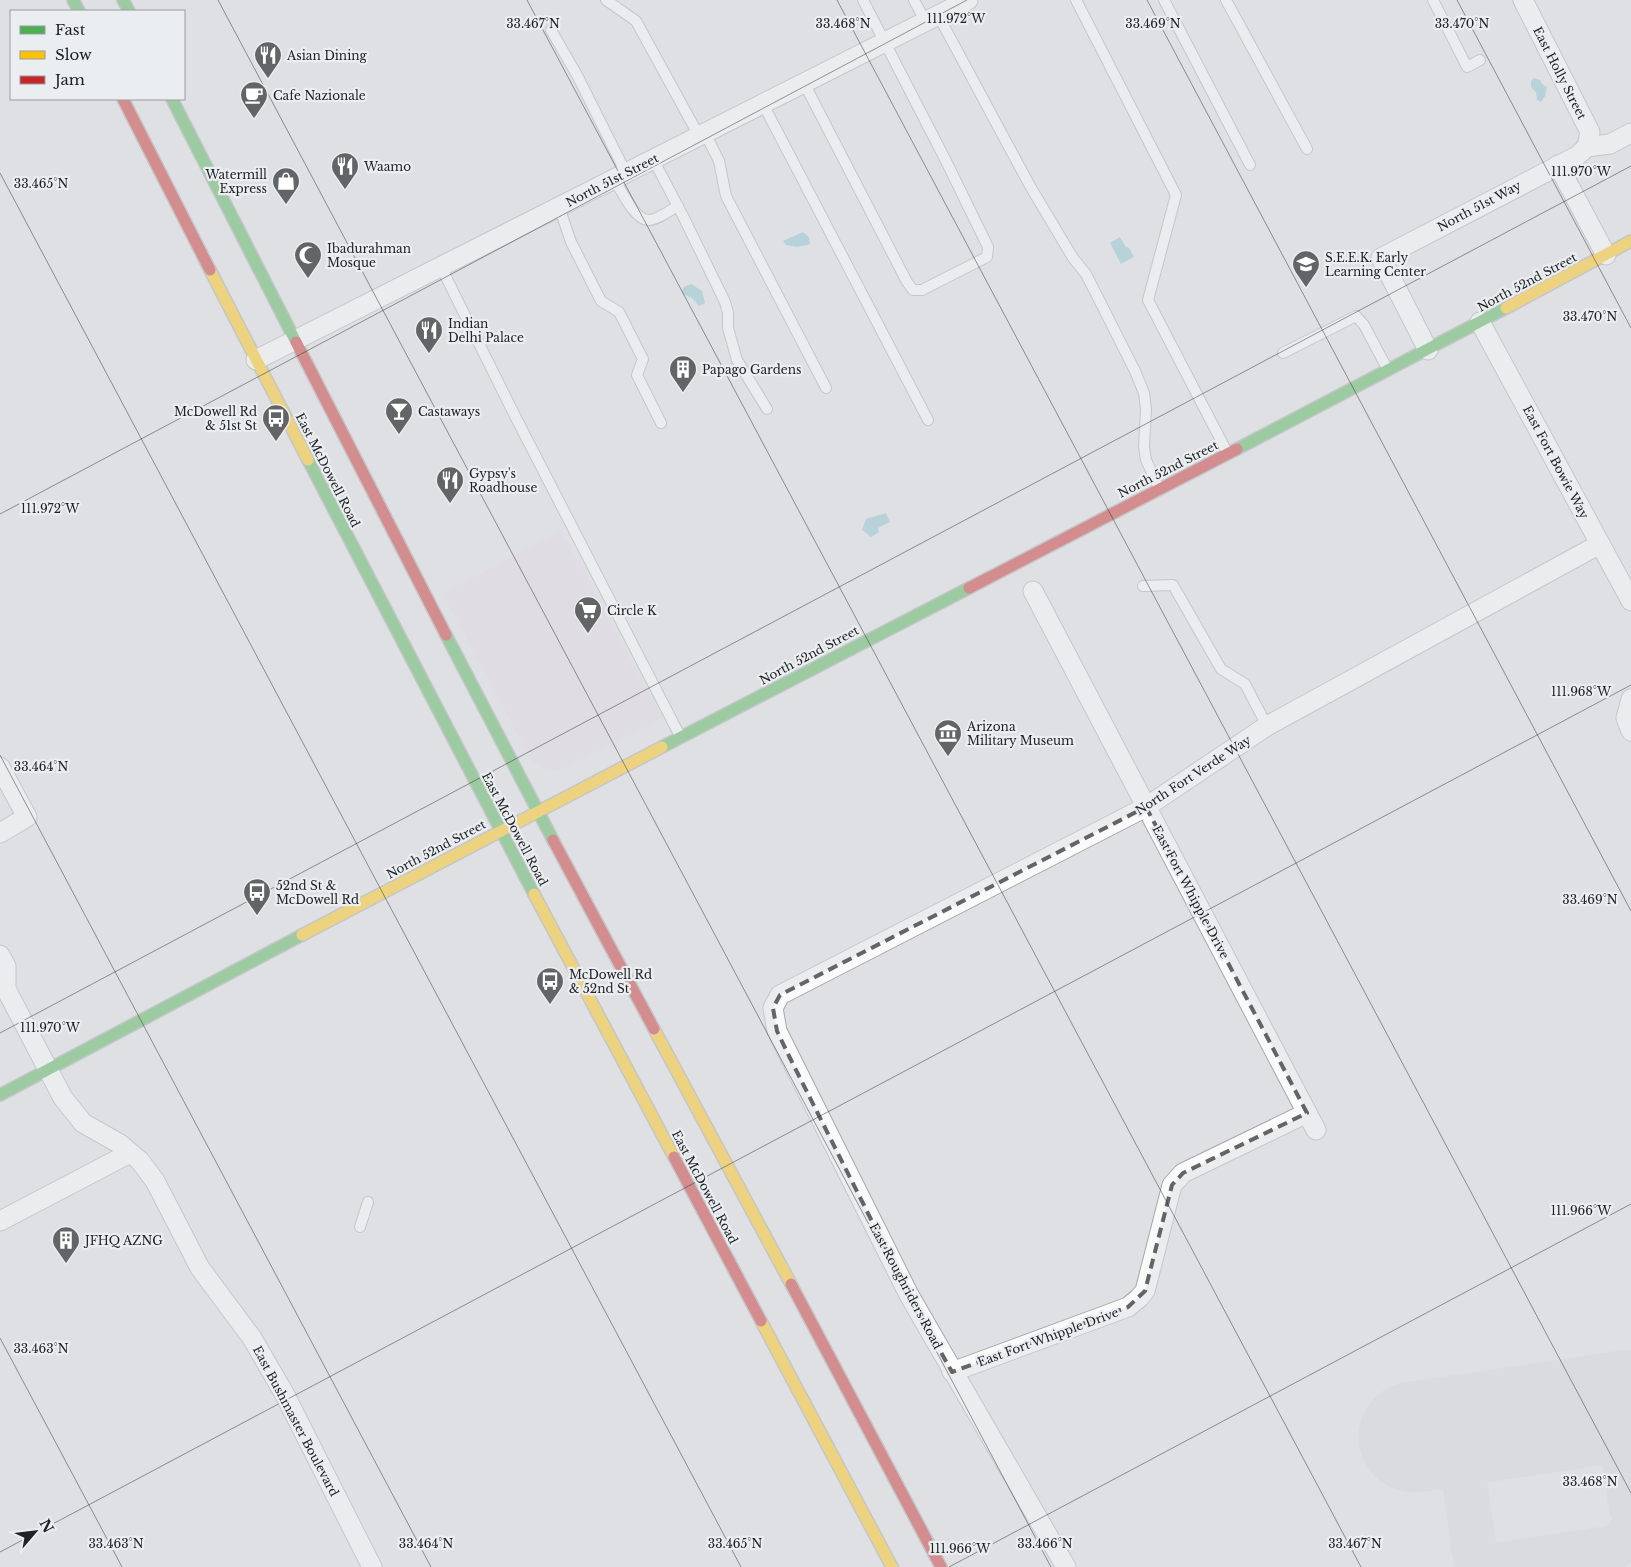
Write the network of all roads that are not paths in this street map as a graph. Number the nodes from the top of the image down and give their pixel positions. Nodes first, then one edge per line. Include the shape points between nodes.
1 (606, 0) edge
2 (863, 0) edge
3 (914, 0) edge
4 (968, 0) edge
5 (1076, 0) edge
6 (1164, 0) edge
7 (1226, 0) edge
8 (1433, 0) edge
9 (1523, 0) edge
10 (932, 18) junction
11 (551, 30) dead end
12 (885, 42) junction
13 (1480, 60) dead end
14 (804, 83) junction
15 (124, 100) edge
16 (172, 100) edge
17 (763, 104) junction
18 (1631, 133) edge
19 (702, 135) junction
20 (1587, 147) junction
21 (1308, 149) dead end
22 (654, 159) junction
23 (1250, 165) dead end
24 (1558, 165) junction
25 (620, 176) junction
26 (678, 206) junction
27 (558, 207) junction
28 (1631, 242) edge
29 (1606, 255) junction
30 (441, 268) junction
31 (1480, 322) junction
32 (294, 341) junction
33 (1428, 350) junction
34 (1282, 353) dead end
35 (256, 360) junction
36 (1388, 371) junction
37 (826, 388) dead end
38 (767, 409) dead end
39 (928, 420) dead end
40 (661, 423) dead end
41 (1228, 454) junction
42 (1160, 489) junction
43 (1600, 544) junction
44 (1143, 586) dead end
45 (1033, 591) dead end
46 (1631, 601) edge
47 (1631, 699) edge
48 (1267, 726) junction
49 (1631, 732) edge
50 (681, 737) junction
51 (0, 767) edge
52 (1146, 807) junction
53 (538, 811) junction
54 (500, 831) junction
55 (0, 833) edge
56 (0, 954) edge
57 (3, 987) edge
58 (780, 995) joint
59 (48, 1070) junction
60 (0, 1095) edge
61 (1307, 1113) junction
62 (1316, 1130) dead end
63 (130, 1152) junction
64 (368, 1202) dead end
65 (0, 1221) edge
66 (360, 1226) dead end
67 (952, 1372) junction
68 (372, 1567) edge
69 (892, 1567) edge
70 (940, 1567) edge
71 (1066, 1567) edge

1 - 19 lane via 636,21
2 - 12 lane
3 - 10 lane
4 - 10 street, North 51st Street
5 - 41 lane via 1176,195 1148,300
6 - 23 lane
7 - 21 lane
8 - 13 lane via 1467,67
9 - 20 street, East Holly Street via 1590,132
10 - 12 street, North 51st Street
10 - 42 lane via 1073,258 1086,274 1135,371 1144,393 1146,409 1146,460
11 - 25 lane via 577,75
12 - 14 street, North 51st Street
12 - 14 lane via 988,247 987,257 980,261 922,290 913,290
14 - 17 street, North 51st Street
15 - 35 main road, East McDowell Road via 178,196
16 - 32 main road via 208,180
17 - 19 street, North 51st Street
17 - 39 lane
18 - 20 street, North 51st Way via 1610,144
19 - 22 street, North 51st Street
19 - 37 lane via 719,161 726,196
20 - 24 street, North 51st Way
22 - 25 street, North 51st Street
22 - 26 lane
24 - 29 street
24 - 33 street, North 51st Way via 1380,258
25 - 26 lane via 637,215 645,220 651,221
25 - 27 street, North 51st Street
26 - 38 lane via 725,302 737,360
27 - 30 street, North 51st Street
27 - 40 lane via 571,242 600,300 619,312 643,359 637,375
28 - 29 main road, North 52nd Street
29 - 31 main road, North 52nd Street
30 - 32 street, North 51st Street
30 - 50 lane
31 - 33 main road, North 52nd Street
31 - 43 street, East Fort Bowie Way
32 - 35 street, North 51st Street
32 - 53 main road
33 - 36 main road, North 52nd Street
34 - 36 lane via 1356,316
35 - 54 main road, East McDowell Road
36 - 41 main road, North 52nd Street
41 - 42 main road, North 52nd Street
42 - 50 main road, North 52nd Street
43 - 46 street, East Fort Bowie Way
43 - 48 street, North Fort Verde Way
44 - 48 lane via 1173,585 1221,670 1245,684
45 - 52 street, East Fort Whipple Drive
47 - 49 street via 1626,718
48 - 52 street, North Fort Verde Way
50 - 53 main road, North 52nd Street
51 - 55 street via 27,817
52 - 58 street, North Fort Verde Way
52 - 61 street, East Fort Whipple Drive
53 - 54 main road, North 52nd Street
53 - 70 main road
54 - 59 main road, North 52nd Street
54 - 69 main road, East McDowell Road
56 - 57 street via 6,966
57 - 59 street, East Bushmaster Boulevard
58 - 67 street, East Roughriders Road via 773,1008 777,1031 904,1286
59 - 60 main road, North 52nd Street
59 - 63 street, East Bushmaster Boulevard via 63,1098 83,1123
61 - 62 street, East Fort Whipple Drive
61 - 67 street, East Fort Whipple Drive via 1183,1173 1172,1184 1145,1291 1128,1307
63 - 65 street
63 - 68 street, East Bushmaster Boulevard via 155,1180 200,1268 264,1358
64 - 66 lane
67 - 71 street, East Roughriders Road

